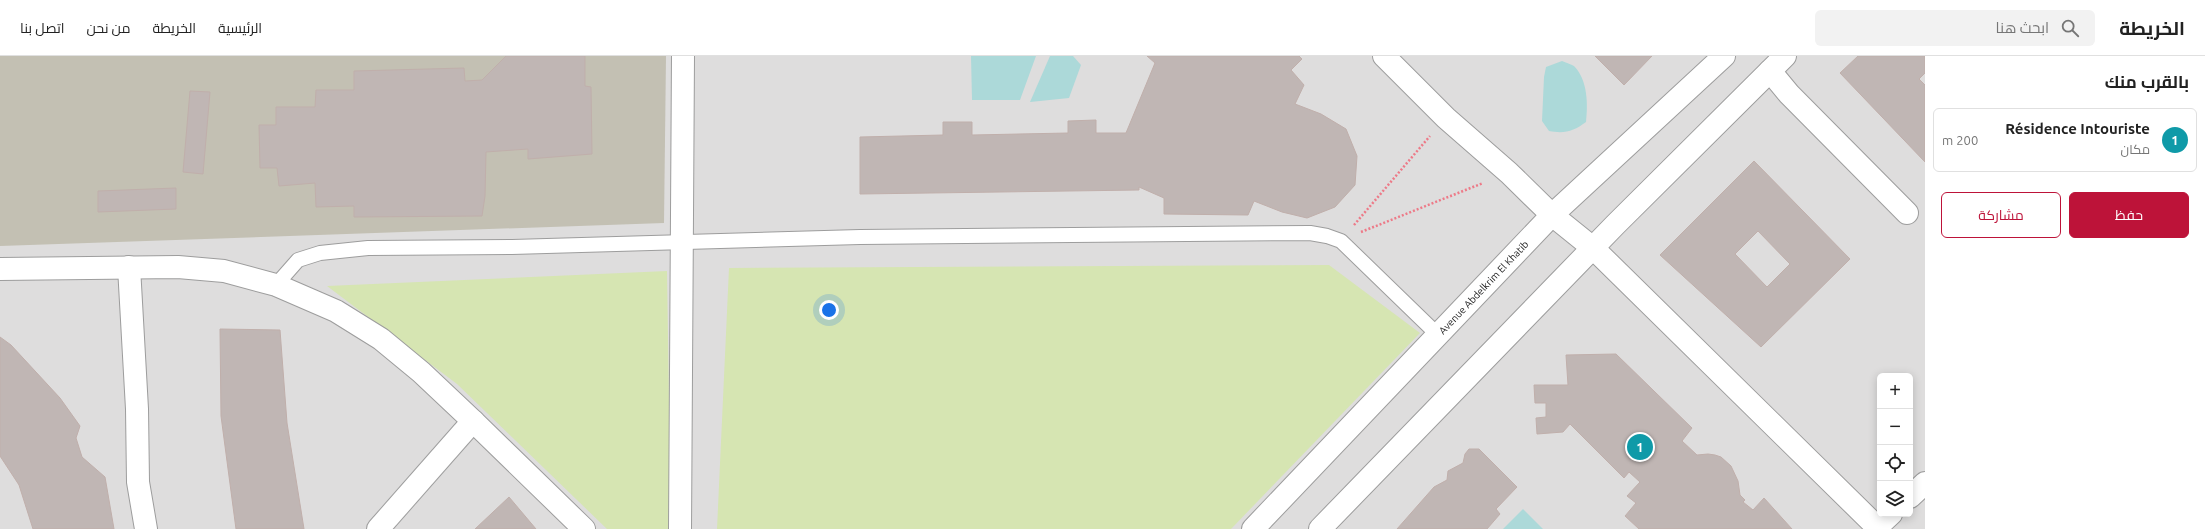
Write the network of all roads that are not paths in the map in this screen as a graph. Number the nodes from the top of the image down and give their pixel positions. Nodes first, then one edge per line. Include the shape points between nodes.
1 (683, 56) edge
2 (1384, 56) edge
3 (1724, 56) edge
4 (1778, 64) edge
5 (1908, 213) dead end
6 (1552, 215) junction
7 (683, 242) junction
8 (1593, 248) junction
9 (129, 267) junction
10 (0, 269) edge
11 (276, 285) junction
12 (1438, 335) junction
13 (473, 421) junction
14 (1925, 483) edge
15 (1913, 494) edge
16 (1882, 523) edge
17 (146, 529) edge
18 (378, 529) edge
19 (584, 529) edge
20 (680, 529) edge
21 (1252, 529) edge
22 (1320, 529) edge

1 - 7 street
2 - 6 street via 1446,118
3 - 6 street, Avenue Abdelkrim El Khatib
4 - 5 street via 1789,94
4 - 8 street
6 - 8 street
6 - 12 street, Avenue Abdelkrim El Khatib
7 - 11 lane via 333,250 298,260
7 - 12 lane via 1302,233 1327,236 1341,241
7 - 20 street
8 - 16 street
8 - 22 street
9 - 10 street
9 - 11 street via 178,267 224,271
9 - 17 street via 137,409 138,482
11 - 13 street via 336,311 381,339
12 - 21 street, Avenue Abdelkrim El Khatib
13 - 18 street
13 - 19 street
14 - 15 street

